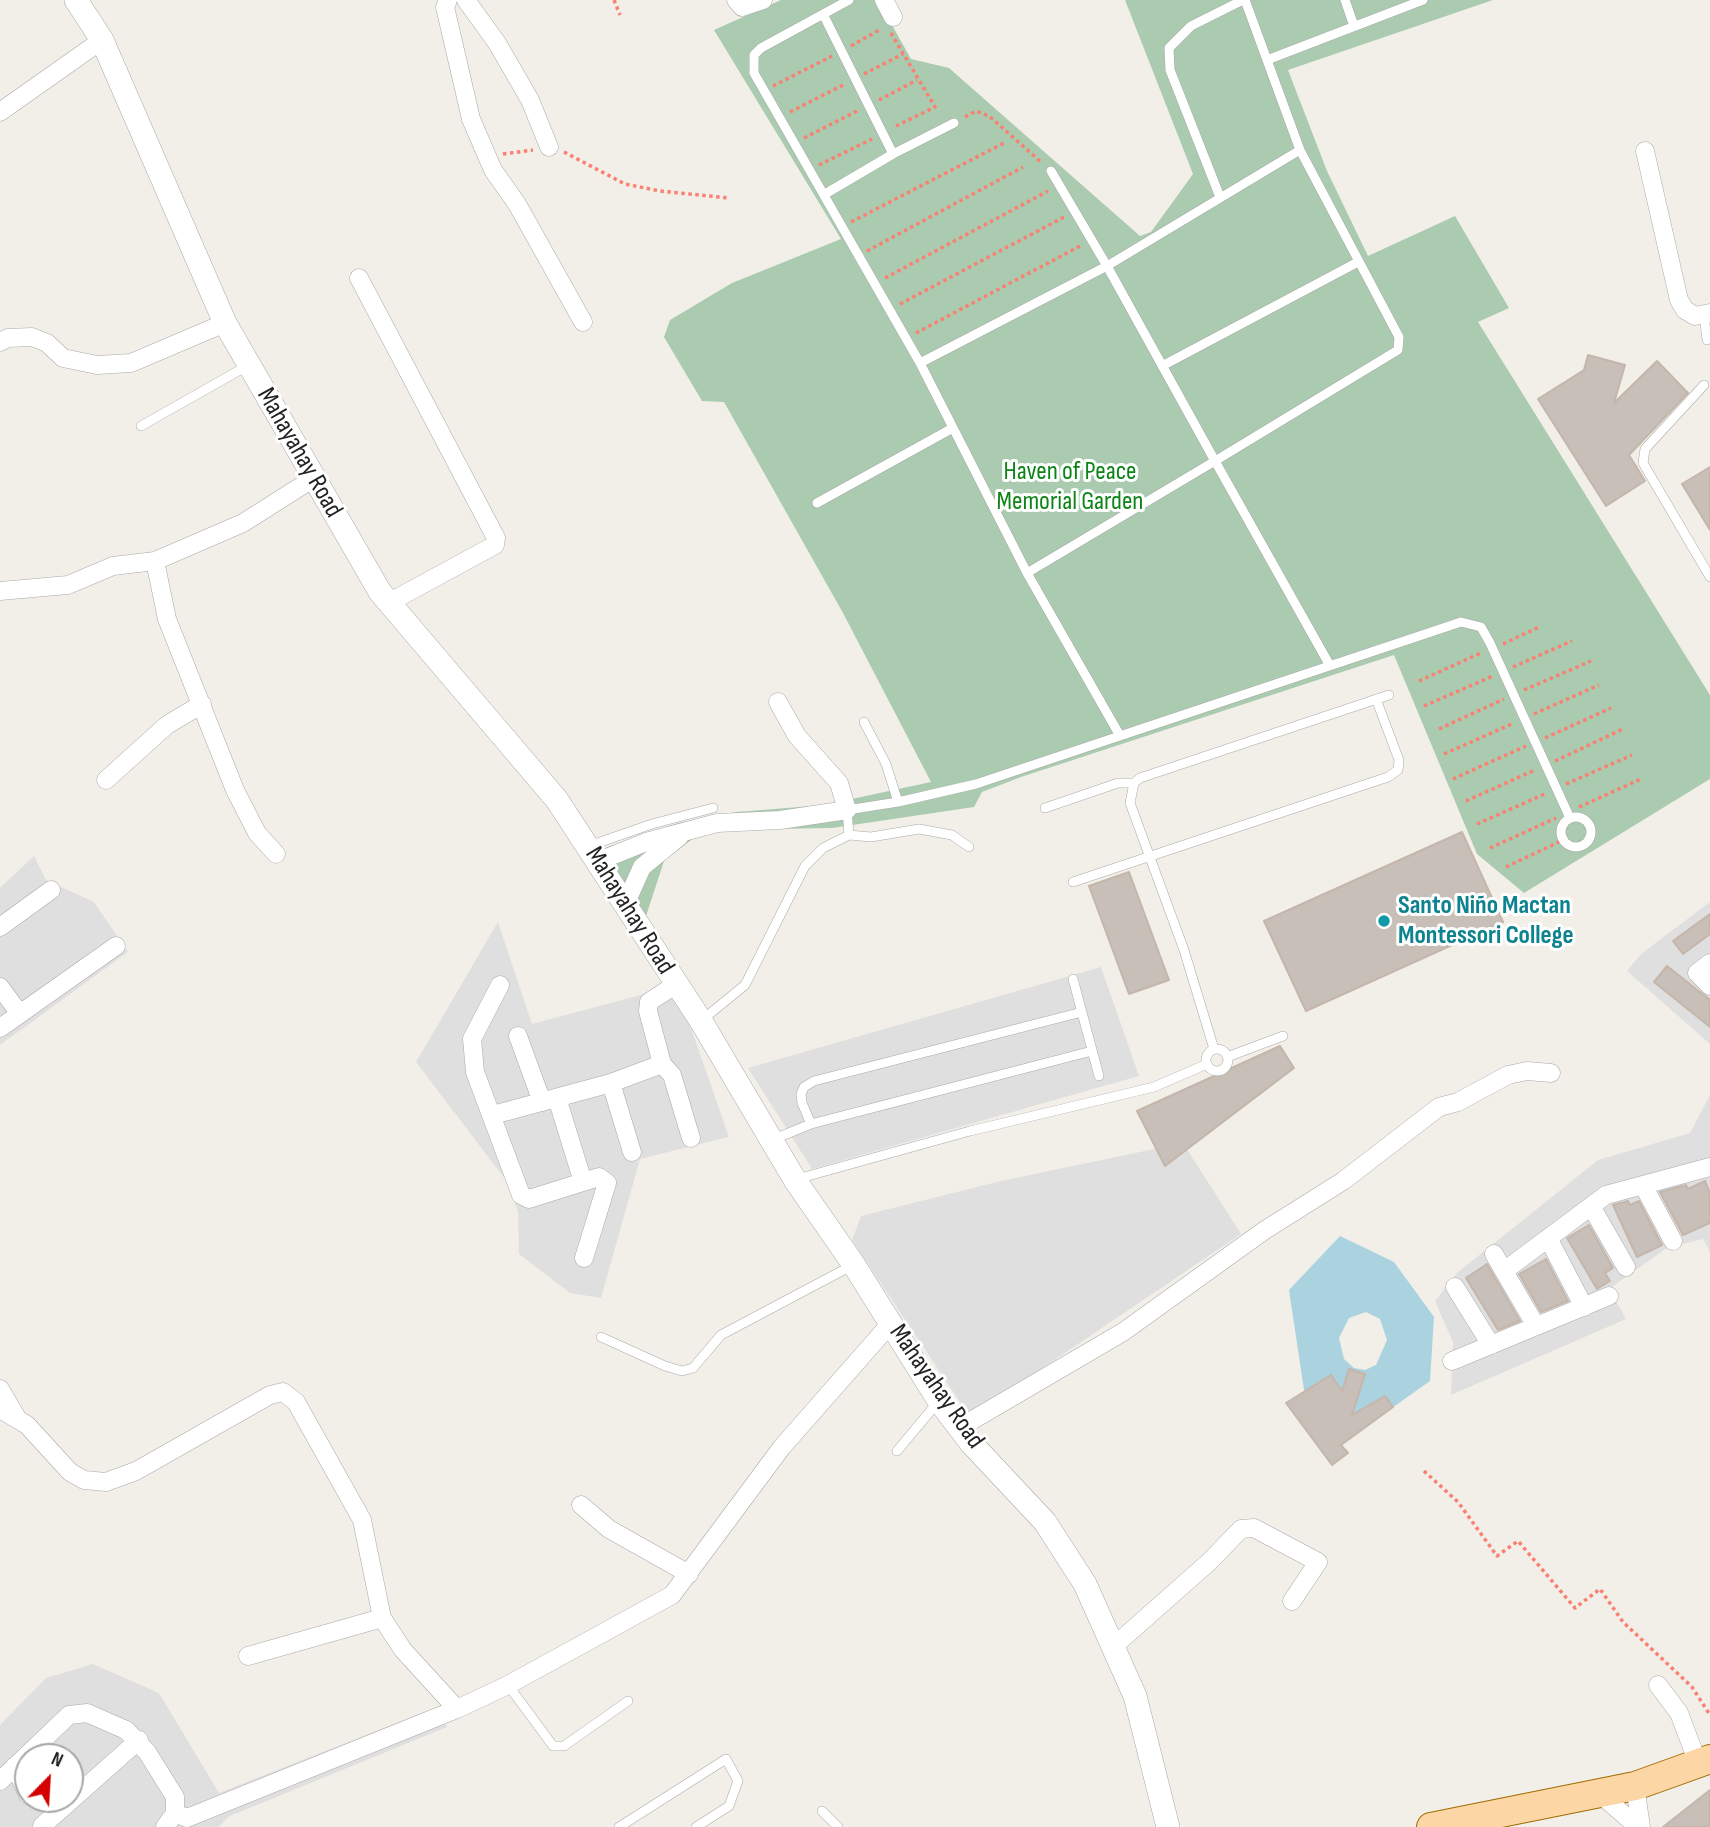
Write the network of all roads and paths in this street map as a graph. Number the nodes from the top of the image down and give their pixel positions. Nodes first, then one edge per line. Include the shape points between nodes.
1 (76, 0) edge
2 (448, 0) edge
3 (466, 0) edge
4 (614, 0) edge
5 (736, 0) edge
6 (763, 0) edge
7 (849, 0) edge
8 (884, 0) edge
9 (1244, 0) edge
10 (1345, 0) edge
11 (1423, 0) edge
12 (620, 15) dead end
13 (824, 16) junction
14 (892, 17) dead end
15 (1354, 26) junction
16 (103, 40) junction
17 (841, 51) junction
18 (903, 54) junction
19 (1267, 60) junction
20 (855, 78) junction
21 (764, 91) junction
22 (935, 107) dead end
23 (0, 112) edge
24 (780, 118) junction
25 (954, 123) joint
26 (1004, 143) dead end
27 (549, 147) junction
28 (1300, 150) junction
29 (1645, 151) dead end
30 (893, 154) junction
31 (487, 157) junction
32 (1023, 167) dead end
33 (1051, 171) joint
34 (1059, 185) junction
35 (825, 194) junction
36 (1220, 197) junction
37 (729, 198) dead end
38 (1074, 212) junction
39 (843, 226) junction
40 (1090, 241) junction
41 (859, 255) junction
42 (1358, 262) junction
43 (1107, 265) junction
44 (359, 278) dead end
45 (875, 283) junction
46 (890, 310) junction
47 (1707, 314) edge
48 (583, 322) dead end
49 (225, 323) junction
50 (906, 338) junction
51 (1707, 340) dead end
52 (0, 342) edge
53 (920, 363) junction
54 (247, 366) junction
55 (1162, 366) junction
56 (1706, 384) edge
57 (141, 426) dead end
58 (951, 429) junction
59 (1215, 461) junction
60 (314, 478) junction
61 (817, 503) dead end
62 (155, 561) junction
63 (1027, 573) junction
64 (1710, 577) edge
65 (0, 591) edge
66 (388, 603) junction
67 (1539, 627) dead end
68 (1493, 648) junction
69 (1329, 664) junction
70 (1419, 681) dead end
71 (1388, 695) dead end
72 (1377, 699) junction
73 (778, 702) dead end
74 (202, 705) junction
75 (864, 722) dead end
76 (1119, 734) junction
77 (106, 780) dead end
78 (1134, 783) junction
79 (898, 802) junction
80 (713, 808) dead end
81 (1045, 808) dead end
82 (847, 810) junction
83 (1570, 818) junction
84 (685, 832) junction
85 (849, 835) junction
86 (1563, 840) junction
87 (969, 846) dead end
88 (276, 854) dead end
89 (594, 854) junction
90 (1150, 858) junction
91 (1506, 867) dead end
92 (1073, 882) dead end
93 (51, 890) dead end
94 (625, 905) junction
95 (0, 927) edge
96 (116, 946) dead end
97 (1710, 963) edge
98 (1073, 979) dead end
99 (500, 985) dead end
100 (675, 985) junction
101 (1710, 986) edge
102 (0, 987) edge
103 (1082, 1012) junction
104 (20, 1014) junction
105 (701, 1021) junction
106 (0, 1028) edge
107 (518, 1036) dead end
108 (1283, 1036) dead end
109 (1214, 1049) junction
110 (1092, 1051) junction
111 (1227, 1057) junction
112 (662, 1064) junction
113 (1208, 1064) junction
114 (1551, 1073) dead end
115 (1099, 1076) dead end
116 (611, 1083) junction
117 (549, 1100) junction
118 (493, 1115) junction
119 (811, 1124) junction
120 (691, 1138) dead end
121 (770, 1140) junction
122 (632, 1152) dead end
123 (1710, 1167) edge
124 (795, 1180) junction
125 (583, 1182) junction
126 (1643, 1185) junction
127 (1591, 1206) junction
128 (1548, 1238) junction
129 (1673, 1241) dead end
130 (1494, 1254) dead end
131 (584, 1258) dead end
132 (854, 1265) junction
133 (1626, 1268) dead end
134 (1504, 1270) junction
135 (1455, 1287) dead end
136 (1609, 1296) dead end
137 (1584, 1307) junction
138 (891, 1323) junction
139 (1536, 1326) junction
140 (601, 1337) dead end
141 (1491, 1345) junction
142 (1452, 1361) dead end
143 (0, 1389) edge
144 (939, 1401) junction
145 (8, 1413) edge
146 (960, 1428) junction
147 (897, 1451) dead end
148 (1424, 1471) dead end
149 (581, 1505) dead end
150 (689, 1574) junction
151 (1292, 1601) dead end
152 (382, 1618) junction
153 (1114, 1646) junction
154 (248, 1656) dead end
155 (508, 1685) junction
156 (1658, 1685) dead end
157 (628, 1701) dead end
158 (457, 1709) junction
159 (1710, 1715) edge
160 (139, 1741) junction
161 (39, 1743) edge
162 (1704, 1761) edge
163 (14, 1767) edge
164 (0, 1781) edge
165 (1635, 1787) junction
166 (1600, 1794) junction
167 (822, 1811) dead end
168 (170, 1820) edge
169 (42, 1827) edge
170 (619, 1827) edge
171 (696, 1827) edge
172 (838, 1827) edge
173 (1168, 1827) edge
174 (1431, 1827) edge
175 (1640, 1827) edge

1 - 16 street, Mahayahay Road
2 - 31 street via 445,7 471,119
3 - 27 street via 530,100
4 - 12 path
5 - 6 street via 742,8
7 - 13 lane
8 - 14 street
9 - 19 lane
9 - 36 lane via 1191,26 1169,48 1170,70
10 - 15 lane
11 - 15 lane
13 - 17 lane
13 - 21 lane via 754,55 754,74
15 - 19 lane
16 - 23 street
16 - 49 street, Mahayahay Road
17 - 18 path via 887,26
17 - 20 lane
17 - 21 path
18 - 20 path
18 - 22 path
19 - 28 lane
20 - 24 path
20 - 30 lane
21 - 24 lane
24 - 35 lane
25 - 30 lane
25 - 33 path via 976,111 989,116
26 - 39 path
27 - 31 path
27 - 37 path via 625,184
28 - 36 lane
28 - 42 lane
29 - 47 street via 1679,300 1695,316
30 - 35 lane
31 - 48 street
32 - 41 path
33 - 34 lane
34 - 38 lane
34 - 45 path
35 - 39 lane
36 - 43 lane
38 - 40 lane
38 - 46 path
39 - 41 lane
40 - 43 lane
40 - 50 path
41 - 45 lane
42 - 55 lane
42 - 59 lane via 1399,337 1398,351
43 - 53 lane
43 - 55 lane
44 - 66 street via 496,538 495,545
45 - 46 lane
46 - 50 lane
47 - 51 lane
49 - 52 street via 131,363 97,365 63,358 32,337
49 - 54 street, Mahayahay Road
50 - 53 lane
53 - 58 lane
54 - 57 lane
54 - 60 street, Mahayahay Road
55 - 59 lane
56 - 64 lane via 1645,449 1643,463
58 - 61 lane
58 - 63 lane
59 - 63 lane
59 - 69 lane
60 - 62 street via 243,523
60 - 66 street, Mahayahay Road
62 - 65 street via 113,566 68,585
62 - 74 street via 167,619
63 - 76 lane
66 - 89 street, Mahayahay Road via 557,800
67 - 68 path
68 - 69 lane via 1481,627 1461,622
68 - 70 path
68 - 83 lane
69 - 76 lane
71 - 72 lane
72 - 78 lane
72 - 90 lane via 1399,760 1398,770
73 - 82 street via 797,736 839,783
74 - 77 street via 167,725
74 - 88 street via 250,821
75 - 79 lane via 886,764
76 - 79 lane via 976,783
78 - 81 lane via 1118,783
78 - 90 lane via 1130,803
79 - 82 lane
80 - 89 lane via 652,824
82 - 84 street via 717,823
82 - 85 lane
83 - 86 lane via 1561,831
83 - 86 lane via 1586,821 1592,833 1580,847
84 - 89 street
84 - 94 street via 642,867
85 - 87 lane via 881,836 919,829 952,835
85 - 105 lane via 822,848 804,866 745,985
86 - 91 path
89 - 94 street, Mahayahay Road
90 - 92 lane
90 - 109 lane
93 - 95 street
94 - 100 street, Mahayahay Road
96 - 104 street
97 - 101 street via 1697,973
98 - 103 lane
99 - 118 street via 471,1047 475,1073
100 - 105 street, Mahayahay Road
100 - 112 street via 648,1006
102 - 104 street
103 - 110 lane
103 - 119 lane via 814,1081 801,1094
104 - 106 street
105 - 121 street, Mahayahay Road
107 - 117 street
108 - 111 lane
109 - 111 lane
109 - 113 lane via 1208,1053
110 - 115 lane
110 - 119 lane
111 - 113 lane via 1223,1069 1213,1070
112 - 116 street
112 - 120 street via 671,1075
113 - 124 lane via 1154,1087 970,1131
114 - 146 street via 1508,1075 1440,1107 1343,1181 1265,1230 1123,1332
116 - 117 street
116 - 122 street
117 - 118 street
117 - 125 street
118 - 125 street via 521,1195 529,1199
119 - 121 lane
121 - 124 street, Mahayahay Road
123 - 126 street
124 - 132 street, Mahayahay Road
125 - 131 street via 599,1177 607,1183
126 - 127 street via 1606,1195
126 - 129 street
127 - 128 street
127 - 133 street
128 - 134 street
128 - 137 street
130 - 134 street
132 - 138 street, Mahayahay Road
132 - 140 lane via 721,1335 693,1368 682,1371 665,1366
134 - 139 street
135 - 141 street
136 - 137 street
137 - 139 street
138 - 144 street, Mahayahay Road
138 - 150 street via 782,1447
139 - 141 street
141 - 142 street
143 - 145 street
144 - 146 street, Mahayahay Road
144 - 147 lane
145 - 152 street via 70,1472 84,1480 106,1482 136,1471 270,1395 284,1392 296,1402 362,1520
146 - 153 street, Mahayahay Road via 1045,1522 1085,1584
148 - 159 path via 1458,1503 1497,1556 1518,1541 1575,1608 1600,1589 1623,1622 1692,1687
149 - 150 street via 609,1529
150 - 155 street via 672,1595
151 - 153 street via 1318,1562 1254,1528 1241,1529
152 - 154 street
152 - 158 street via 403,1650
153 - 173 street, Mahayahay Road via 1135,1696
155 - 157 lane via 553,1746 564,1746
155 - 158 street
156 - 162 street
158 - 168 street via 187,1818
160 - 161 street via 126,1730 77,1712
160 - 168 street via 175,1797
160 - 169 street
162 - 165 main road
163 - 164 street
165 - 166 main road
165 - 175 street
166 - 174 main road
166 - 175 street
167 - 172 lane
170 - 171 lane via 726,1759 738,1780 729,1806

